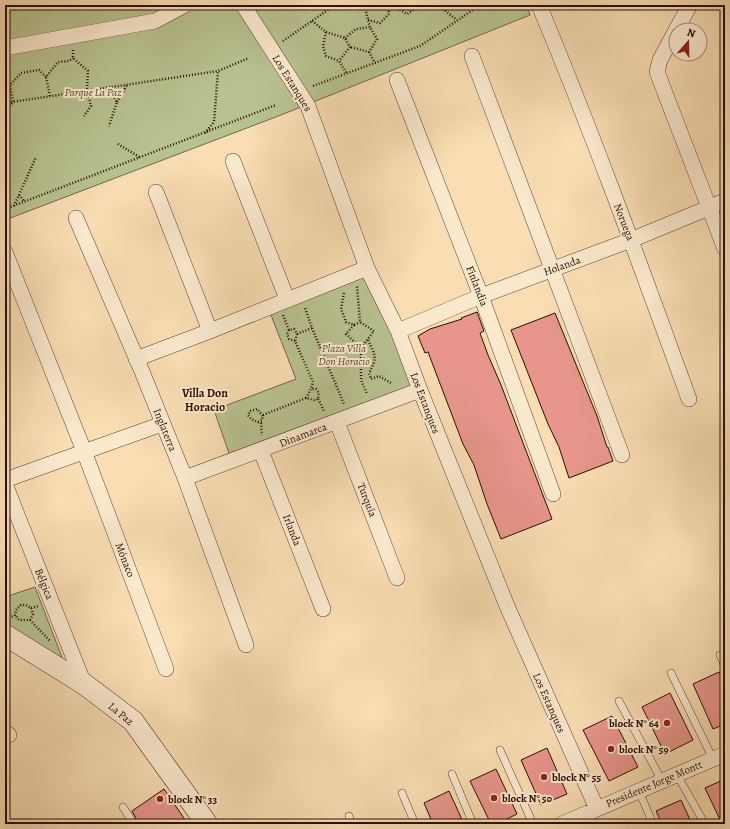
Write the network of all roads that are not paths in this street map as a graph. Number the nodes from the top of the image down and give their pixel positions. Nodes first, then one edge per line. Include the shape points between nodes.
1 (185, 5) edge
2 (243, 5) edge
3 (539, 5) edge
4 (690, 5) edge
5 (680, 22) edge
6 (668, 46) edge
7 (5, 48) edge
8 (472, 56) dead end
9 (397, 80) dead end
10 (233, 161) dead end
11 (156, 192) dead end
12 (725, 201) edge
13 (710, 207) junction
14 (76, 218) dead end
15 (631, 240) junction
16 (725, 249) edge
17 (5, 252) edge
18 (368, 268) junction
19 (553, 270) junction
20 (481, 296) junction
21 (285, 306) junction
22 (210, 331) junction
23 (398, 331) junction
24 (136, 359) junction
25 (420, 390) junction
26 (689, 399) dead end
27 (337, 422) junction
28 (162, 424) junction
29 (84, 451) junction
30 (261, 451) junction
31 (622, 455) dead end
32 (185, 478) junction
33 (5, 480) edge
34 (5, 484) edge
35 (553, 494) dead end
36 (397, 578) dead end
37 (323, 609) dead end
38 (5, 635) edge
39 (246, 645) dead end
40 (720, 655) dead end
41 (725, 666) edge
42 (166, 669) dead end
43 (671, 673) dead end
44 (84, 684) junction
45 (619, 701) dead end
46 (500, 750) dead end
47 (719, 757) edge
48 (452, 774) dead end
49 (677, 775) junction
50 (662, 781) junction
51 (640, 791) junction
52 (402, 793) dead end
53 (123, 807) dead end
54 (593, 815) edge
55 (349, 816) dead end
56 (134, 824) edge
57 (207, 824) edge
58 (352, 824) edge
59 (415, 824) edge
60 (473, 824) edge
61 (533, 824) edge
62 (562, 824) edge
63 (653, 824) edge
64 (705, 824) edge

1 - 7 street via 155,21
2 - 18 street, Los Estanques via 308,106
3 - 15 street, Noruega
4 - 5 street
6 - 13 street via 657,72
8 - 19 street
9 - 20 street, Finlandia
10 - 21 street
11 - 22 street
12 - 13 street, Holanda
13 - 15 street, Holanda
13 - 16 street
14 - 24 street, Inglaterra
15 - 19 street, Holanda
15 - 26 street, Noruega
17 - 29 street, Mónaco
18 - 21 street
18 - 23 street, Los Estanques
19 - 20 street, Holanda
19 - 31 street
20 - 23 street, Holanda
20 - 35 street, Finlandia
21 - 22 street
22 - 24 street
23 - 25 street, Los Estanques
24 - 28 street, Inglaterra
25 - 27 street, Dinamarca
25 - 54 street, Los Estanques
27 - 30 street, Dinamarca
27 - 36 street, Turquía
28 - 29 street
28 - 32 street, Inglaterra
29 - 33 street
29 - 42 street, Mónaco
30 - 32 street, Dinamarca
30 - 37 street, Irlanda
32 - 39 street, Inglaterra
34 - 44 street, Bélgica
38 - 44 street, La Paz
40 - 41 lane
43 - 47 lane
44 - 57 street, La Paz via 133,721
45 - 50 lane
46 - 61 lane
47 - 49 street, Presidente Jorge Montt
48 - 60 lane
49 - 50 street, Presidente Jorge Montt
49 - 64 lane
50 - 51 street, Presidente Jorge Montt
51 - 54 street, Presidente Jorge Montt
51 - 63 lane
52 - 59 lane
53 - 56 lane
54 - 62 street, Presidente Jorge Montt
55 - 58 lane

